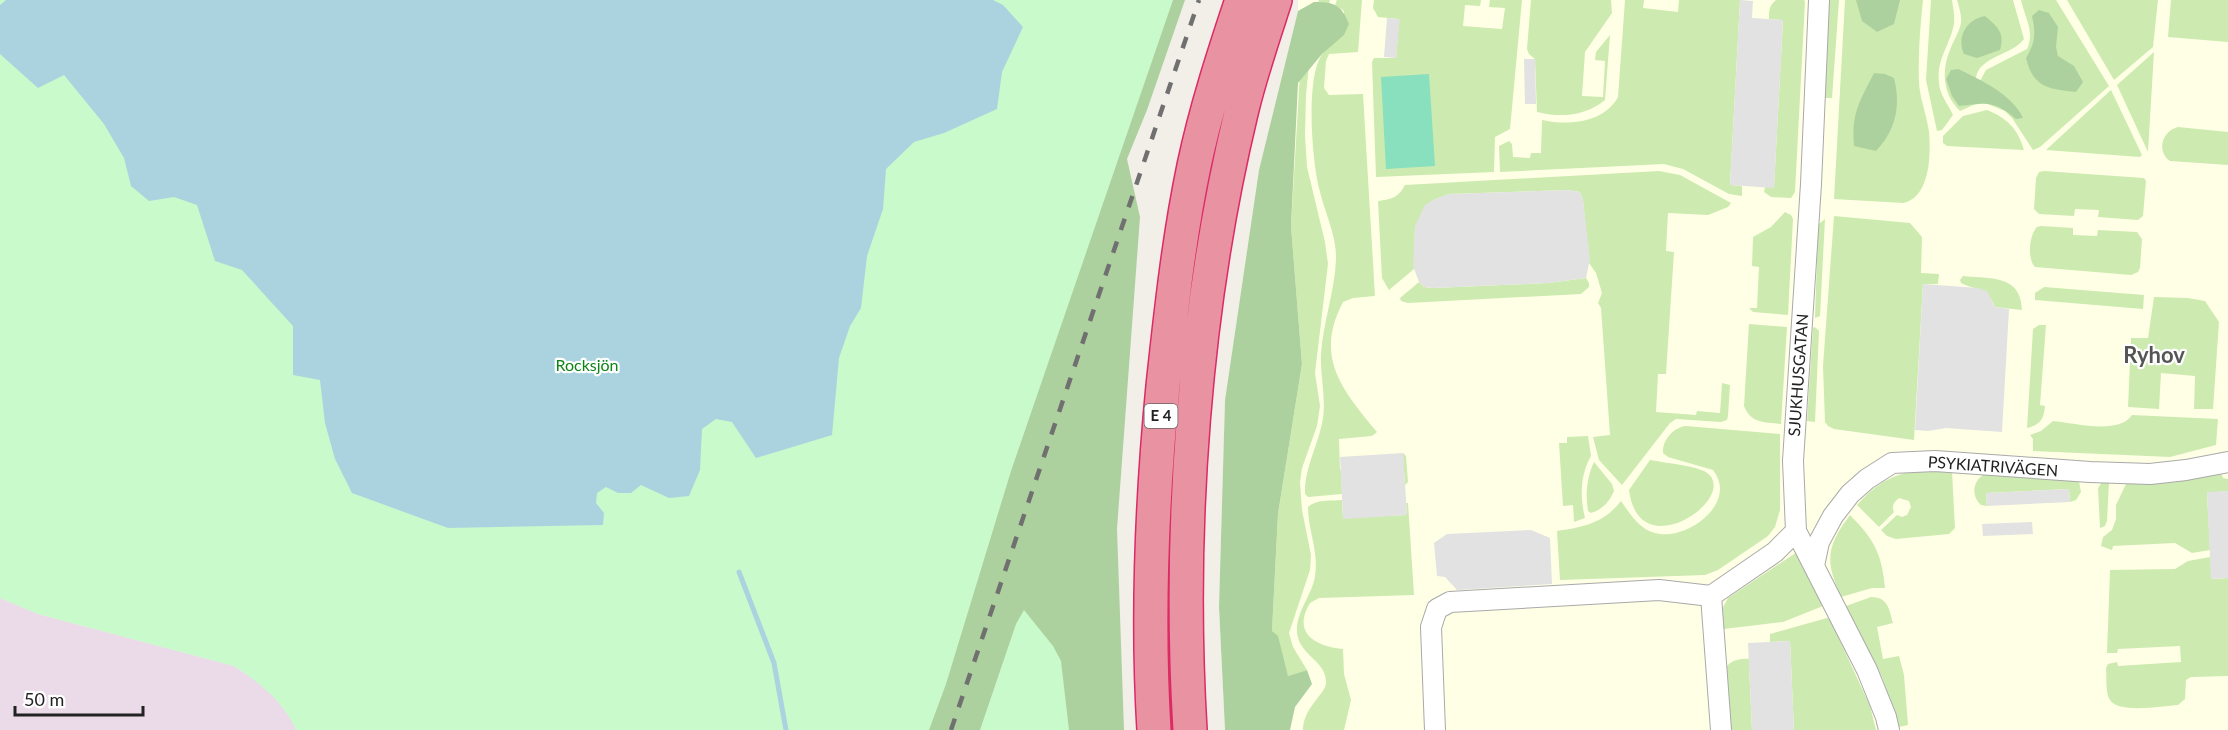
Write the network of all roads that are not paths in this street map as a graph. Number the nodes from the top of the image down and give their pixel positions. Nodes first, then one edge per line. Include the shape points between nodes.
1 (1242, 0) edge
2 (1275, 0) edge
3 (1820, 0) edge
4 (2228, 462) edge
5 (1796, 531) junction
6 (1814, 566) junction
7 (1711, 596) junction
8 (1154, 730) edge
9 (1190, 730) edge
10 (1435, 730) edge
11 (1721, 730) edge
12 (1889, 730) edge

1 - 8 highway, E 4 via 1195,164 1168,337 1152,540
2 - 9 highway, E 4 via 1231,160 1202,339 1189,540
3 - 5 street, SJUKHUSGATAN via 1793,461
4 - 6 street, PSYKIATRIVÄGEN via 2150,474 1935,461 1892,463 1850,494 1833,516
5 - 6 street, SJUKHUSGATAN
5 - 7 street via 1775,552
6 - 12 street, SJUKHUSGATAN via 1867,670
7 - 10 street via 1659,590 1450,602 1437,609 1431,627
7 - 11 street

